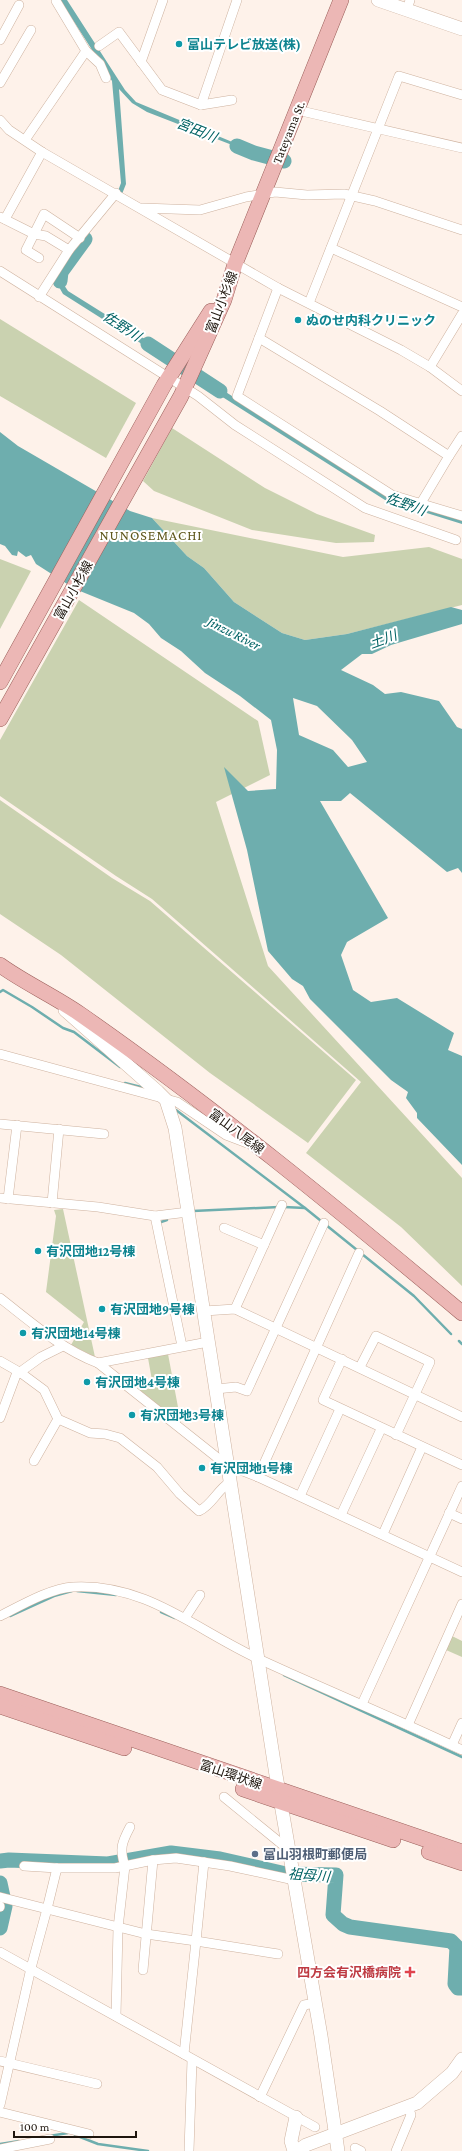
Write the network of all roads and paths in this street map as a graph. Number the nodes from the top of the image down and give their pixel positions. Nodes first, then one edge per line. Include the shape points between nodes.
1 (163, 0) edge
2 (237, 0) edge
3 (341, 0) edge
4 (378, 0) edge
5 (56, 1) dead end
6 (19, 5) dead end
7 (408, 5) edge
8 (32, 30) dead end
9 (462, 30) edge
10 (0, 40) edge
11 (99, 46) dead end
12 (86, 51) junction
13 (141, 62) junction
14 (106, 78) dead end
15 (0, 83) edge
16 (462, 95) edge
17 (232, 100) dead end
18 (201, 105) junction
19 (297, 110) junction
20 (0, 120) edge
21 (378, 128) junction
22 (25, 140) junction
23 (462, 148) edge
24 (42, 152) junction
25 (116, 193) junction
26 (263, 194) junction
27 (352, 194) junction
28 (141, 208) junction
29 (3, 218) edge
30 (462, 230) edge
31 (34, 234) junction
32 (80, 238) junction
33 (331, 248) junction
34 (69, 250) junction
35 (39, 258) dead end
36 (235, 264) junction
37 (0, 271) edge
38 (278, 288) junction
39 (39, 297) junction
40 (309, 303) junction
41 (462, 307) edge
42 (462, 314) edge
43 (259, 338) junction
44 (430, 367) junction
45 (167, 382) junction
46 (462, 391) edge
47 (183, 392) junction
48 (462, 436) edge
49 (450, 456) junction
50 (421, 503) junction
51 (462, 516) edge
52 (456, 540) dead end
53 (0, 682) edge
54 (0, 719) edge
55 (0, 965) edge
56 (48, 996) junction
57 (0, 1054) edge
58 (166, 1100) junction
59 (0, 1124) edge
60 (16, 1125) junction
61 (59, 1129) junction
62 (104, 1134) dead end
63 (260, 1149) junction
64 (4, 1198) edge
65 (52, 1203) junction
66 (282, 1205) dead end
67 (188, 1212) junction
68 (155, 1216) junction
69 (324, 1223) dead end
70 (224, 1228) dead end
71 (264, 1245) junction
72 (359, 1253) dead end
73 (0, 1298) edge
74 (235, 1309) junction
75 (204, 1311) junction
76 (462, 1313) edge
77 (275, 1328) junction
78 (208, 1342) junction
79 (63, 1346) junction
80 (182, 1346) junction
81 (316, 1346) junction
82 (342, 1359) junction
83 (0, 1361) edge
84 (98, 1363) junction
85 (360, 1367) junction
86 (21, 1373) junction
87 (216, 1389) junction
88 (416, 1394) junction
89 (340, 1409) junction
90 (0, 1418) edge
91 (462, 1418) edge
92 (58, 1419) junction
93 (381, 1429) junction
94 (396, 1436) junction
95 (422, 1447) junction
96 (34, 1461) dead end
97 (462, 1465) edge
98 (229, 1467) junction
99 (258, 1477) junction
100 (230, 1482) junction
101 (462, 1486) edge
102 (300, 1496) junction
103 (449, 1514) junction
104 (341, 1515) junction
105 (462, 1519) edge
106 (383, 1534) junction
107 (430, 1556) junction
108 (462, 1572) edge
109 (200, 1595) dead end
110 (462, 1604) edge
111 (0, 1616) edge
112 (185, 1618) junction
113 (258, 1659) junction
114 (0, 1694) edge
115 (362, 1704) junction
116 (0, 1706) edge
117 (462, 1723) edge
118 (408, 1725) junction
119 (452, 1745) junction
120 (462, 1750) edge
121 (280, 1796) junction
122 (224, 1797) dead end
123 (130, 1827) dead end
124 (289, 1850) junction
125 (462, 1852) edge
126 (153, 1860) junction
127 (204, 1862) junction
128 (462, 1863) edge
129 (24, 1866) dead end
130 (125, 1866) junction
131 (57, 1868) junction
132 (294, 1880) junction
133 (0, 1897) edge
134 (47, 1909) junction
135 (118, 1928) junction
136 (146, 1934) junction
137 (196, 1941) junction
138 (0, 1952) edge
139 (278, 1954) dead end
140 (31, 1968) junction
141 (143, 1970) dead end
142 (315, 2003) junction
143 (116, 2016) junction
144 (184, 2054) junction
145 (462, 2059) edge
146 (192, 2060) junction
147 (0, 2061) edge
148 (10, 2063) junction
149 (97, 2084) dead end
150 (260, 2097) junction
151 (0, 2105) edge
152 (408, 2106) junction
153 (0, 2112) edge
154 (296, 2117) junction
155 (315, 2127) dead end
156 (89, 2134) dead end
157 (335, 2135) junction
158 (50, 2139) dead end
159 (0, 2149) edge
160 (189, 2151) edge
161 (294, 2151) edge
162 (297, 2151) edge
163 (338, 2151) edge
164 (396, 2151) edge

1 - 13 street
2 - 18 street
3 - 19 main road, Tateyama St.
4 - 7 street
5 - 12 street
6 - 10 street
7 - 9 street
8 - 15 street
11 - 13 street via 120,32
12 - 14 street via 100,64
12 - 22 street
13 - 18 street via 162,90
16 - 21 street via 399,76
17 - 18 street
19 - 21 street
19 - 26 main road, Tateyama St.
20 - 22 street via 9,130
21 - 23 street
21 - 27 street
22 - 24 street
24 - 25 street
24 - 29 street
25 - 28 street
25 - 32 street
26 - 27 street
26 - 28 street via 246,196 200,210
26 - 36 main road, Tateyama St.
27 - 30 street
27 - 33 street
28 - 36 street
29 - 31 street
31 - 32 street via 44,214
31 - 34 street via 46,236
31 - 35 street via 26,250
32 - 34 street
33 - 40 street
33 - 41 street
34 - 39 street
36 - 38 street
36 - 45 main road, 富山小杉線 via 209,315
36 - 47 main road, 富山小杉線 via 224,300
37 - 39 street
38 - 40 street
38 - 43 street
39 - 45 street
40 - 44 street
42 - 44 street
43 - 49 street
43 - 50 street via 237,396 392,495
44 - 46 street
45 - 47 street
45 - 53 main road, 富山小杉線
47 - 52 street via 365,508
47 - 54 main road, 富山小杉線
48 - 49 street
49 - 50 street
50 - 51 street
55 - 56 main road, 富山八尾線
56 - 58 street via 143,1077
56 - 63 main road, 富山八尾線 via 78,1013
57 - 58 street
58 - 63 street via 177,1102 226,1135
58 - 67 street via 175,1128
59 - 60 street
60 - 61 street
60 - 64 street
61 - 62 street
61 - 65 street
63 - 76 main road, 富山八尾線
64 - 65 street
65 - 68 street
66 - 71 street
67 - 68 street
67 - 75 street
68 - 80 street
69 - 77 street
70 - 71 street
71 - 74 street
72 - 81 street
73 - 79 street
74 - 75 street
74 - 77 street
75 - 78 street
77 - 81 street
77 - 87 street via 246,1391 236,1387
78 - 80 street
78 - 87 street
79 - 84 street via 80,1357
79 - 86 street via 40,1357
80 - 84 street
81 - 82 street
81 - 99 street
82 - 85 street
82 - 89 street via 323,1400
83 - 86 street
84 - 98 street
85 - 88 street
85 - 88 street via 376,1336 430,1362
86 - 90 street via 16,1375
86 - 92 street via 44,1390
87 - 98 street
88 - 91 street
88 - 94 street
89 - 93 street
89 - 102 street
92 - 96 street
92 - 100 street via 90,1433 120,1438 157,1467 199,1512
93 - 94 street
93 - 104 street
94 - 95 street
95 - 97 street
95 - 106 street
98 - 99 street
98 - 100 street
99 - 102 street
100 - 113 street
101 - 103 street
102 - 104 street
103 - 105 street
103 - 107 street
104 - 106 street
106 - 107 street
107 - 108 street
107 - 115 street
109 - 112 street
110 - 118 street
111 - 112 street via 56,1591 72,1587 124,1591 138,1595
112 - 113 street via 221,1641
113 - 115 street
113 - 121 street
114 - 121 main road, 富山環状線
115 - 118 street
116 - 121 main road, 富山環状線
117 - 119 street
118 - 119 street
119 - 120 street
121 - 124 street
121 - 125 main road, 富山環状線
121 - 128 main road, 富山環状線
122 - 124 street
123 - 130 street via 122,1843 121,1856
124 - 132 street
126 - 127 street via 176,1858
126 - 130 street
126 - 136 street
127 - 132 street
127 - 137 street
129 - 131 street
130 - 131 street
130 - 135 street
131 - 134 street
132 - 142 street
133 - 134 street
134 - 135 street
134 - 140 street
135 - 136 street
135 - 143 street
136 - 137 street
136 - 141 street
137 - 139 street
137 - 144 street
138 - 140 street
140 - 143 street
140 - 148 street
142 - 150 street via 304,2005
142 - 157 street
143 - 144 street
144 - 146 street
145 - 152 street via 452,2073 417,2102
146 - 150 street
146 - 160 street
147 - 148 street
148 - 149 street
148 - 151 street
150 - 154 street
152 - 157 street
152 - 164 street via 411,2115
153 - 156 street
154 - 155 street
154 - 161 street via 290,2141
157 - 162 street via 306,2145
157 - 163 street
158 - 159 street

